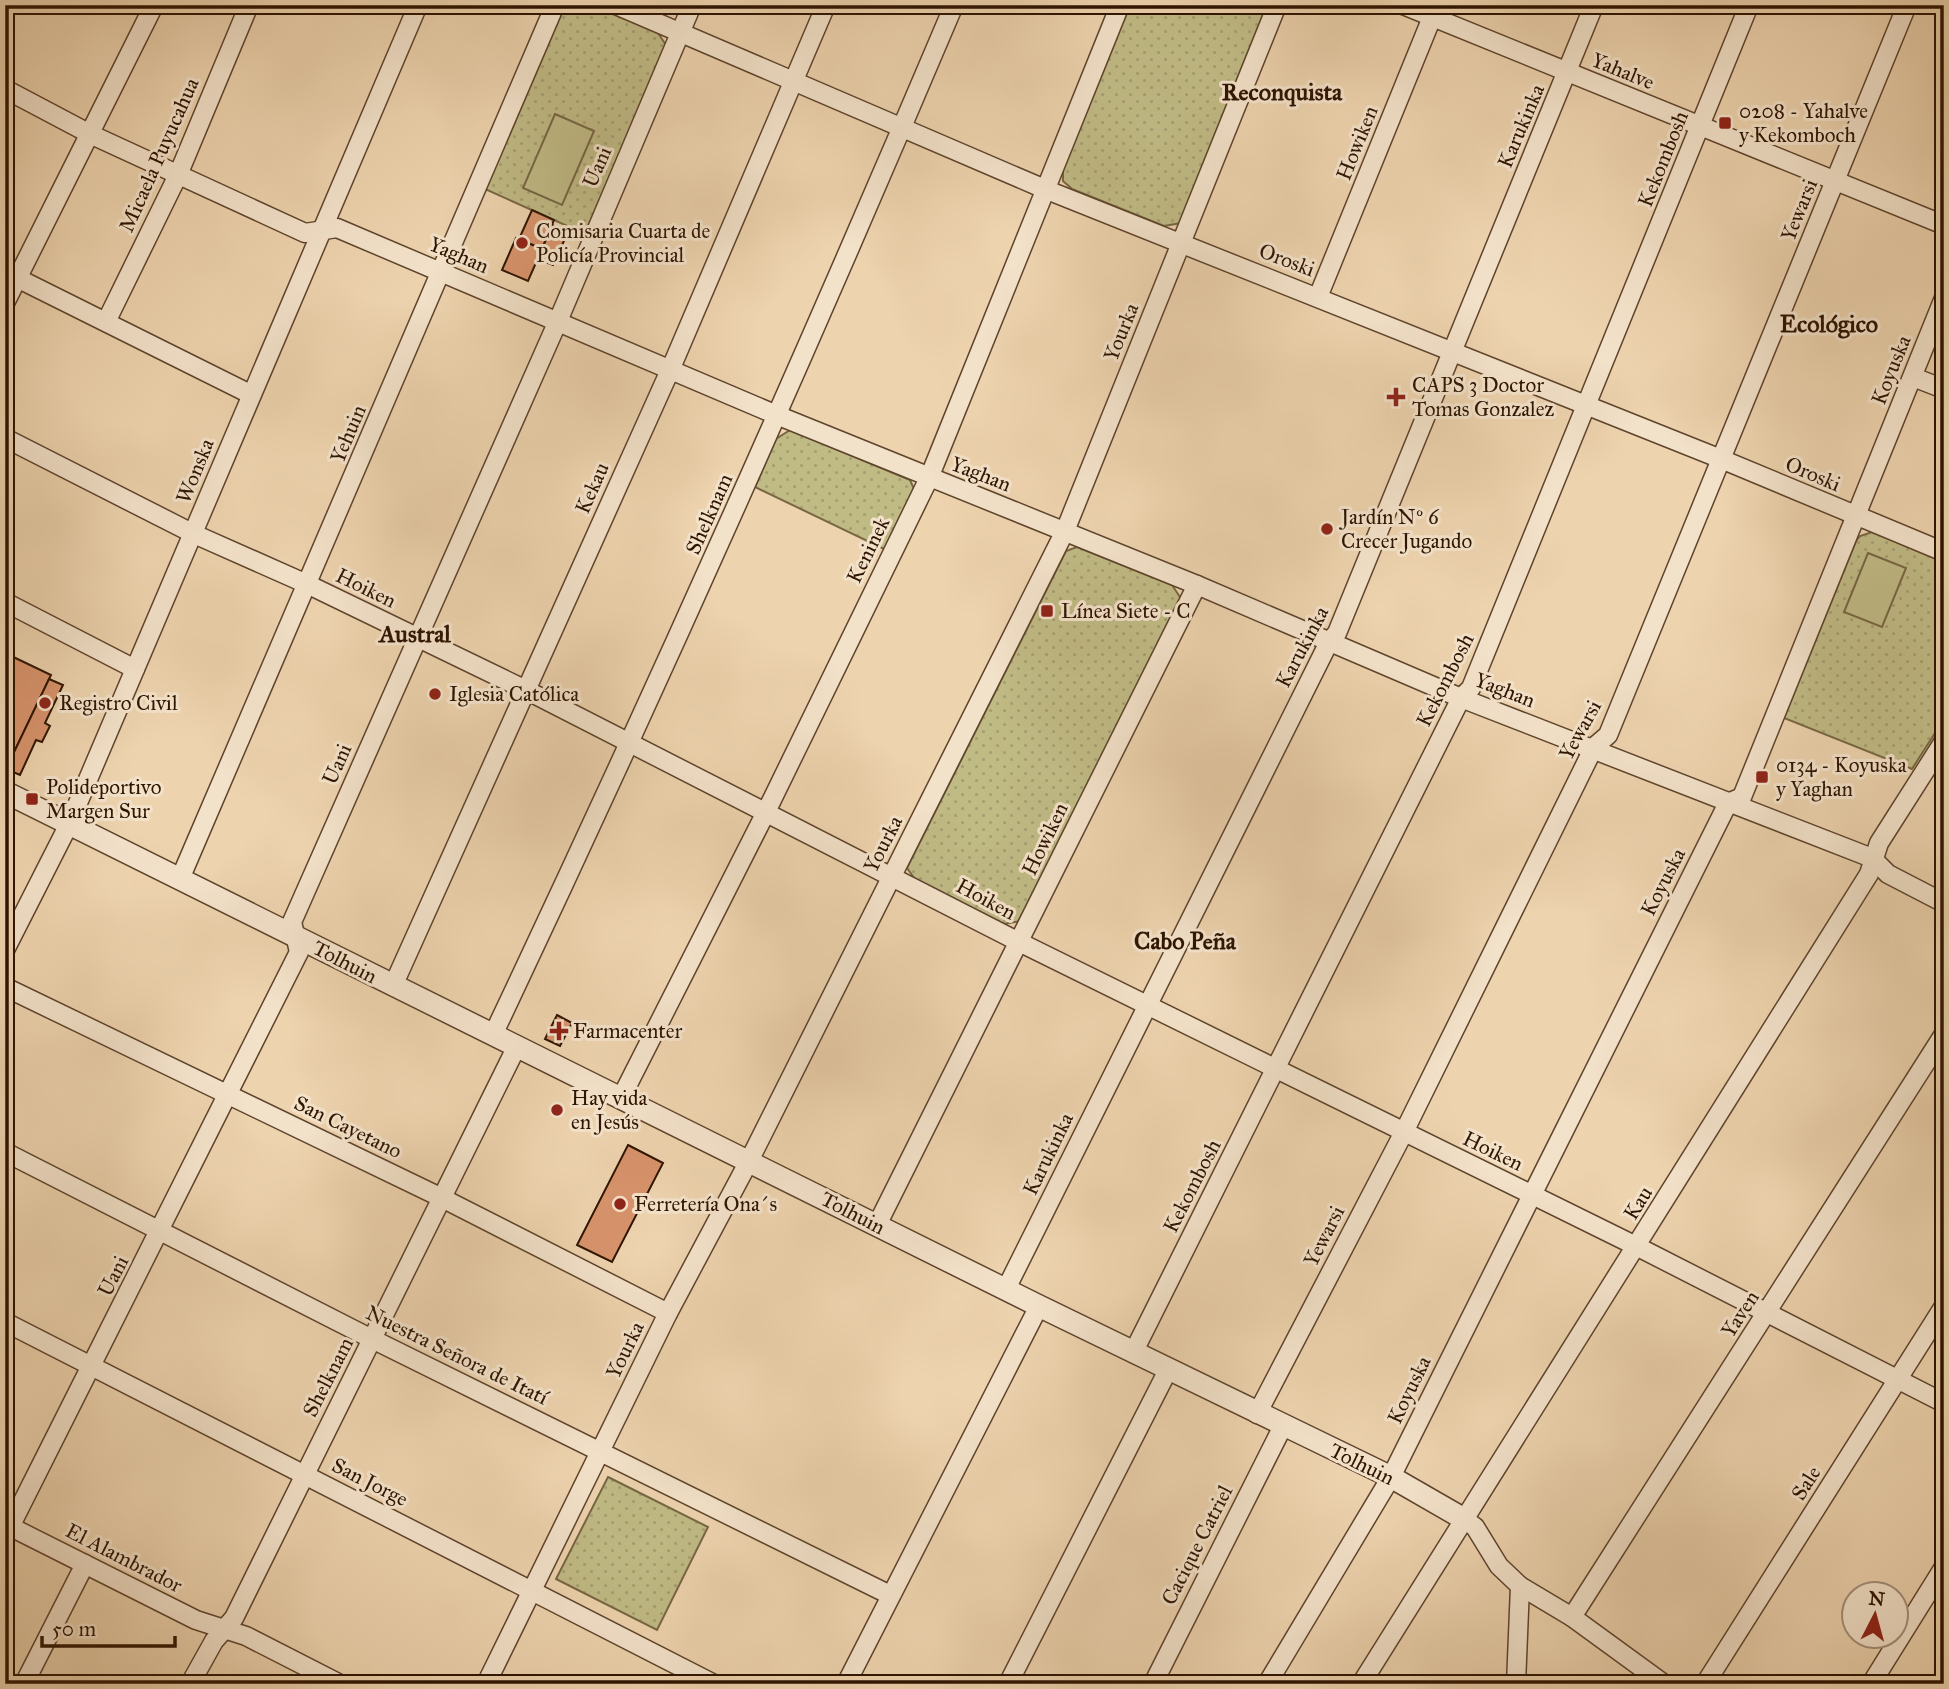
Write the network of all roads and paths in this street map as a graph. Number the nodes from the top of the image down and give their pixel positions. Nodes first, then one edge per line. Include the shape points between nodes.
1 (154, 5) edge
2 (249, 5) edge
3 (418, 5) edge
4 (555, 5) edge
5 (616, 5) edge
6 (692, 5) edge
7 (826, 5) edge
8 (954, 5) edge
9 (1120, 5) edge
10 (1277, 5) edge
11 (1403, 5) edge
12 (1594, 5) edge
13 (1749, 5) edge
14 (1907, 5) edge
15 (1434, 11) edge
16 (681, 32) junction
17 (1568, 73) junction
18 (794, 81) junction
19 (5, 89) edge
20 (1701, 127) junction
21 (902, 128) junction
22 (92, 135) junction
23 (178, 175) junction
24 (1835, 182) junction
25 (1047, 190) junction
26 (1944, 225) edge
27 (323, 229) junction
28 (1182, 243) junction
29 (441, 272) junction
30 (12, 275) edge
31 (1318, 297) junction
32 (1944, 298) edge
33 (5, 303) edge
34 (558, 321) junction
35 (106, 322) junction
36 (1452, 351) junction
37 (671, 369) junction
38 (1913, 377) junction
39 (1944, 390) edge
40 (250, 394) junction
41 (1587, 405) junction
42 (779, 416) junction
43 (5, 438) edge
44 (1721, 459) junction
45 (929, 478) junction
46 (1855, 516) junction
47 (1065, 531) junction
48 (194, 534) junction
49 (1944, 552) edge
50 (309, 585) junction
51 (1197, 585) junction
52 (5, 602) edge
53 (417, 638) junction
54 (1329, 642) junction
55 (135, 669) junction
56 (526, 690) junction
57 (1461, 698) junction
58 (1944, 741) edge
59 (630, 745) junction
60 (1594, 747) junction
61 (5, 792) edge
62 (1728, 803) junction
63 (765, 814) junction
64 (69, 824) junction
65 (1872, 858) junction
66 (892, 876) junction
67 (180, 880) junction
68 (1944, 903) edge
69 (295, 937) junction
70 (1019, 942) junction
71 (5, 950) edge
72 (393, 986) junction
73 (5, 987) edge
74 (1147, 1004) junction
75 (1944, 1034) edge
76 (493, 1035) junction
77 (516, 1048) junction
78 (1276, 1069) junction
79 (228, 1093) junction
80 (621, 1098) junction
81 (1404, 1132) junction
82 (5, 1152) edge
83 (749, 1161) junction
84 (1531, 1195) junction
85 (440, 1197) junction
86 (877, 1225) junction
87 (161, 1230) junction
88 (1638, 1247) junction
89 (1006, 1289) junction
90 (1038, 1306) junction
91 (1944, 1306) edge
92 (668, 1313) junction
93 (1768, 1313) junction
94 (5, 1322) edge
95 (372, 1339) junction
96 (1133, 1353) junction
97 (92, 1367) junction
98 (1168, 1370) junction
99 (1898, 1380) junction
100 (1944, 1403) edge
101 (1257, 1414) junction
102 (1283, 1426) junction
103 (601, 1452) junction
104 (304, 1474) junction
105 (1391, 1477) junction
106 (1464, 1518) junction
107 (8, 1526) edge
108 (85, 1564) junction
109 (1944, 1567) edge
110 (1520, 1586) junction
111 (534, 1590) junction
112 (890, 1595) junction
113 (1572, 1617) junction
114 (225, 1628) junction
115 (24, 1684) edge
116 (190, 1684) edge
117 (340, 1684) edge
118 (486, 1684) edge
119 (714, 1684) edge
120 (846, 1684) edge
121 (1008, 1684) edge
122 (1153, 1684) edge
123 (1267, 1684) edge
124 (1361, 1684) edge
125 (1516, 1684) edge
126 (1664, 1684) edge
127 (1705, 1684) edge
128 (1871, 1684) edge

1 - 22 street
2 - 23 street, Micaela Puyucahua
3 - 27 street, Wonska
4 - 29 street, Yehuin
5 - 16 street, Oroski
6 - 16 street, Uani
7 - 18 street, Kekau
8 - 21 street, Shelknam
9 - 25 street, Keninek
10 - 28 street, Yourka
11 - 15 street, Yahalve
12 - 17 street, Karukinka
13 - 20 street, Kekombosh
14 - 24 street, Yewarsi
15 - 17 street, Yahalve
15 - 31 street, Howiken
16 - 18 street, Oroski
16 - 34 street, Uani
17 - 20 street, Yahalve
17 - 36 street, Karukinka
18 - 21 street, Oroski
18 - 37 street, Kekau
19 - 22 street, Yaghan
20 - 24 street, Yahalve
20 - 41 street, Kekombosh
21 - 25 street, Oroski
21 - 42 street, Shelknam
22 - 23 street, Yaghan
22 - 30 street
23 - 27 street, Yaghan via 305,233
23 - 35 street, Micaela Puyucahua
24 - 26 street, Yahalve
24 - 44 street, Yewarsi
25 - 28 street, Oroski
25 - 45 street, Keninek
27 - 29 street, Yaghan via 337,228
27 - 40 street, Wonska
28 - 31 street, Oroski
28 - 47 street, Yourka
29 - 34 street, Yaghan
29 - 50 street, Yehuin
30 - 33 street
30 - 35 street
31 - 36 street, Oroski
32 - 38 street, Koyuska
34 - 37 street, Yaghan
34 - 53 street, Uani
35 - 40 street
36 - 41 street, Oroski
36 - 54 street, Karukinka via 1337,633
37 - 42 street, Yaghan
37 - 56 street, Kekau
38 - 39 street
38 - 46 street, Koyuska
40 - 48 street, Wonska
41 - 44 street, Oroski
41 - 57 street, Kekombosh via 1471,688
42 - 45 street, Yaghan
42 - 59 street, Shelknam
43 - 48 street, Hoiken
44 - 46 street, Oroski
44 - 60 street, Yewarsi via 1608,735
45 - 47 street, Yaghan
45 - 63 street, Keninek
46 - 49 street, Oroski
46 - 62 street, Koyuska via 1742,797
47 - 51 street, Yaghan
47 - 66 street, Yourka
48 - 50 street, Hoiken
48 - 55 street, Wonska
50 - 53 street, Hoiken
50 - 67 street, Yehuin
51 - 54 street, Yaghan
51 - 70 street, Howiken
52 - 55 street
53 - 56 street, Hoiken
53 - 69 street, Uani via 292,922
54 - 57 street, Yaghan
54 - 74 street, Karukinka
55 - 64 street, Wonska
56 - 59 street, Hoiken
56 - 72 street, Kekau
57 - 60 street, Yaghan
57 - 78 street, Kekombosh
58 - 65 street, Kau
59 - 63 street, Hoiken
59 - 76 street, Shelknam
60 - 62 street, Yaghan
60 - 81 street, Yewarsi
61 - 64 street, Tolhuin
62 - 65 street, Yaghan
62 - 84 street, Koyuska
63 - 66 street, Hoiken
63 - 80 street, Keninek
64 - 67 street, Tolhuin
64 - 71 street, Wonska
65 - 68 street, Yaghan via 1888,874
65 - 88 street, Kau via 1869,874
66 - 70 street, Hoiken
66 - 83 street, Yourka
67 - 69 street, Tolhuin
69 - 72 street, Tolhuin
69 - 79 street, Uani via 299,952
70 - 74 street, Hoiken
70 - 86 street, Howiken
72 - 76 street, Tolhuin
73 - 79 street, San Cayetano
74 - 78 street, Hoiken
74 - 89 street, Karukinka
75 - 93 street, Yaven
76 - 77 street, Tolhuin
77 - 80 street, Tolhuin
77 - 85 street, Shelknam
78 - 81 street, Hoiken
78 - 96 street, Kekombosh
79 - 85 street, San Cayetano
79 - 87 street, Uani
80 - 83 street, Tolhuin
81 - 84 street, Hoiken
81 - 101 street, Yewarsi
82 - 87 street, Nuestra Señora de Itatí
83 - 86 street, Tolhuin
83 - 92 street, Yourka
84 - 88 street, Hoiken
84 - 105 street, Koyuska
85 - 92 street, San Cayetano
85 - 95 street, Shelknam
86 - 89 street, Tolhuin
87 - 95 street, Nuestra Señora de Itatí
87 - 97 street, Uani
88 - 93 street, Hoiken
88 - 106 street, Kau
89 - 90 street, Tolhuin
90 - 96 street, Tolhuin
90 - 112 street
91 - 99 street, Sale
92 - 103 street, Yourka
93 - 99 street, Hoiken
93 - 113 street, Yaven
94 - 97 street, San Jorge
95 - 103 street, Nuestra Señora de Itatí
95 - 104 street, Shelknam
96 - 98 street, Tolhuin
97 - 104 street, San Jorge
97 - 107 street, Uani
98 - 101 street, Tolhuin
98 - 121 street
99 - 100 street, Hoiken
99 - 127 street, Sale
101 - 102 street, Tolhuin
102 - 105 street, Tolhuin
102 - 122 street, Cacique Catriel
103 - 111 street, Yourka
103 - 112 street, Nuestra Señora de Itatí
104 - 111 street, San Jorge
104 - 114 street, Shelknam
105 - 106 street, Tolhuin
105 - 123 street, Koyuska
106 - 110 street, Tolhuin
106 - 124 street, Kau
107 - 108 street, El Alambrador
108 - 114 street, El Alambrador via 196,1620
108 - 115 street
109 - 128 street
110 - 113 street, Tolhuin
110 - 125 street
111 - 118 street, Yourka
111 - 119 street, San Jorge
112 - 120 street
113 - 126 street, Tolhuin
114 - 116 street, Shelknam
114 - 117 street, El Alambrador

